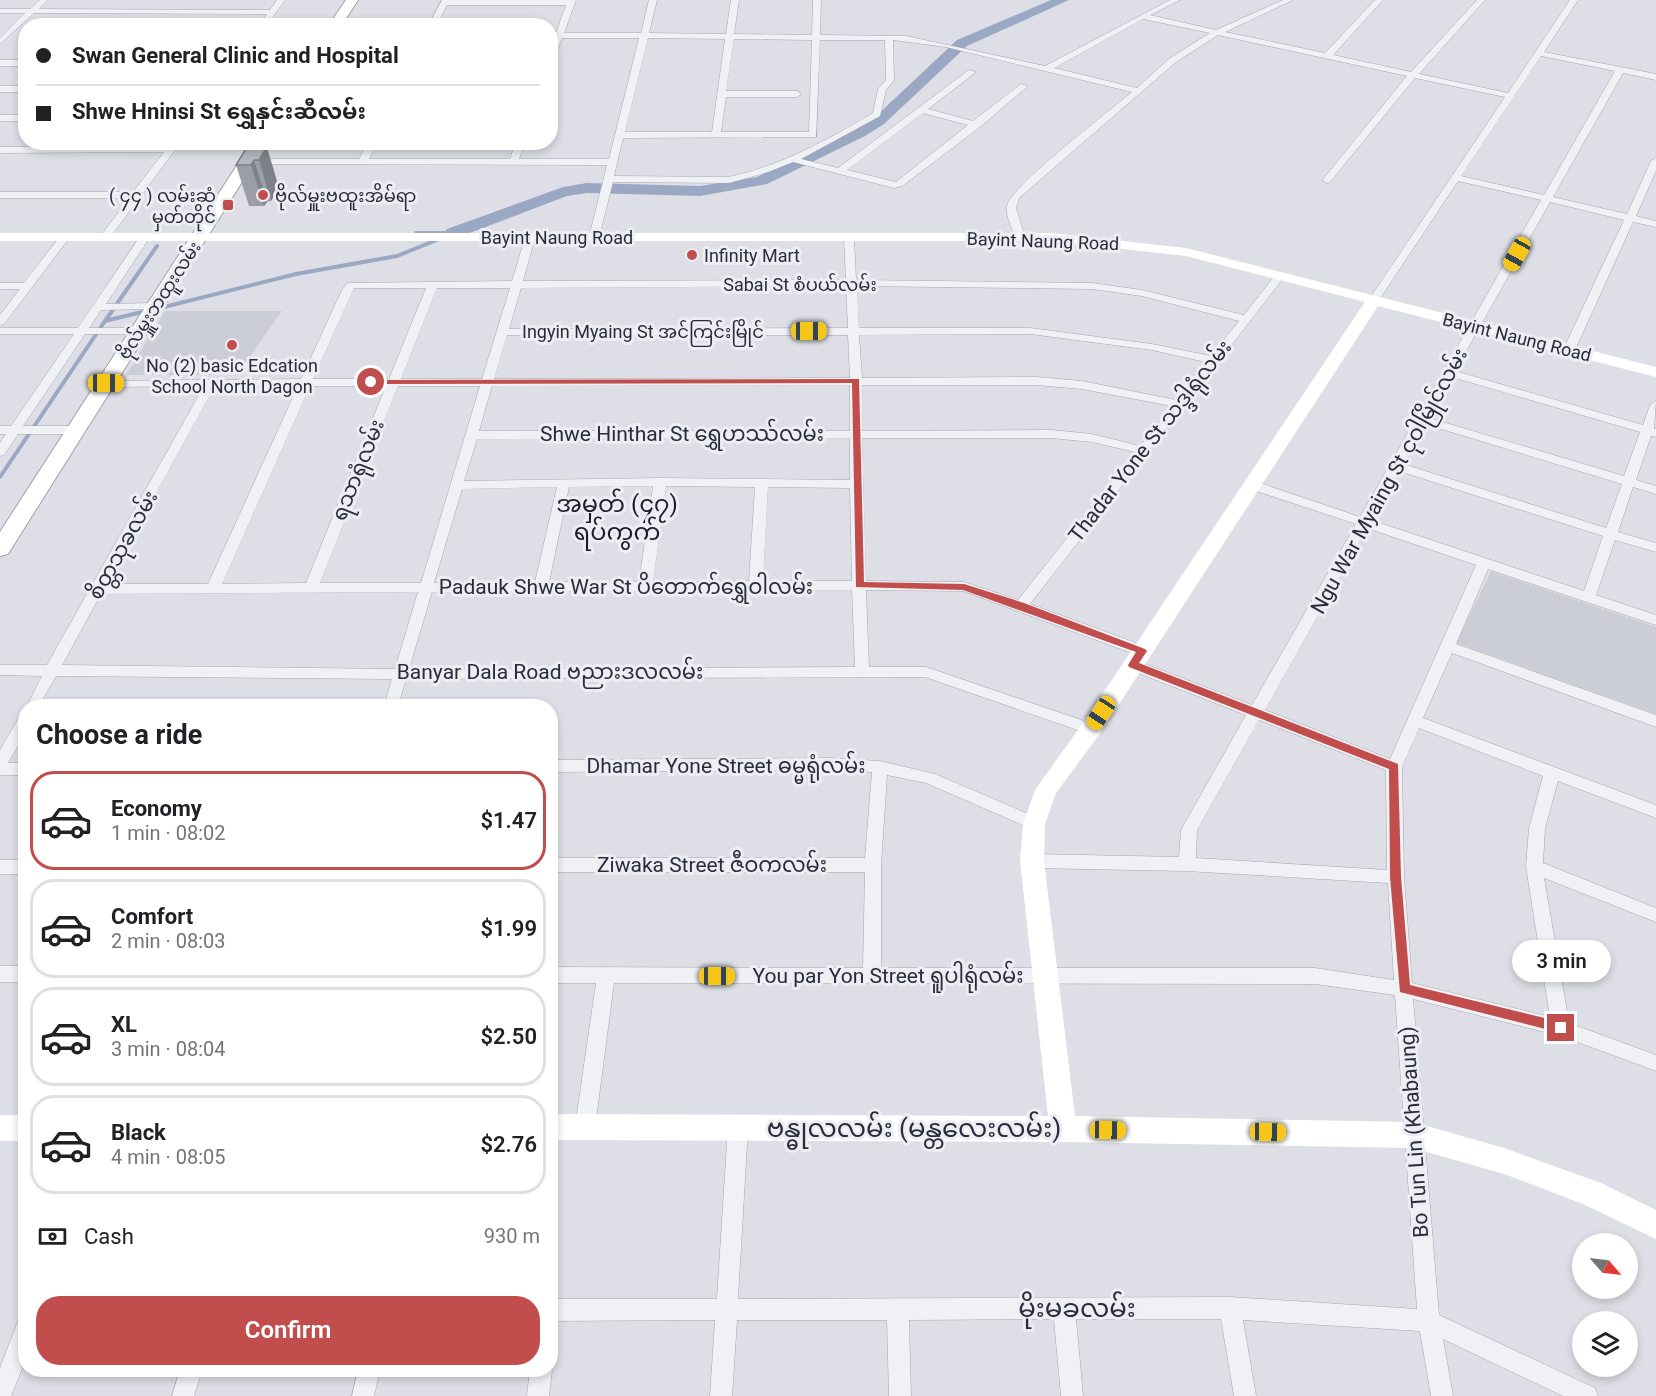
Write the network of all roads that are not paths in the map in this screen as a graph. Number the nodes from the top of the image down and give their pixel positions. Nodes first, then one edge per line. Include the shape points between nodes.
1 (44, 0) edge
2 (281, 0) edge
3 (352, 0) edge
4 (652, 0) edge
5 (735, 0) edge
6 (817, 0) edge
7 (1176, 0) edge
8 (1289, 0) edge
9 (1379, 0) edge
10 (1481, 0) edge
11 (1574, 0) edge
12 (445, 2) edge
13 (488, 2) edge
14 (571, 2) edge
15 (0, 11) edge
16 (32, 11) junction
17 (273, 12) junction
18 (1142, 15) junction
19 (25, 18) edge
20 (268, 18) edge
21 (340, 18) edge
22 (436, 18) edge
23 (18, 25) edge
24 (558, 29) edge
25 (1217, 32) junction
26 (558, 35) edge
27 (644, 35) junction
28 (16, 36) dead end
29 (730, 36) junction
30 (816, 37) junction
31 (889, 37) junction
32 (3, 39) edge
33 (1538, 53) junction
34 (1327, 56) junction
35 (0, 63) edge
36 (18, 63) edge
37 (1046, 69) junction
38 (1620, 70) junction
39 (972, 72) dead end
40 (1413, 75) junction
41 (1656, 77) edge
42 (1024, 86) dead end
43 (0, 89) edge
44 (18, 89) edge
45 (1136, 90) junction
46 (722, 94) junction
47 (797, 94) dead end
48 (1510, 96) junction
49 (921, 110) junction
50 (0, 118) edge
51 (18, 118) edge
52 (977, 125) junction
53 (619, 135) junction
54 (716, 135) junction
55 (0, 150) edge
56 (18, 150) edge
57 (170, 150) edge
58 (255, 150) edge
59 (369, 150) edge
60 (518, 150) edge
61 (796, 160) junction
62 (363, 161) junction
63 (514, 161) junction
64 (1656, 161) edge
65 (248, 162) junction
66 (613, 162) junction
67 (840, 171) junction
68 (1455, 177) junction
69 (1327, 180) dead end
70 (608, 185) junction
71 (0, 195) edge
72 (136, 195) junction
73 (1548, 198) junction
74 (1630, 218) junction
75 (1656, 224) edge
76 (0, 237) edge
77 (65, 237) junction
78 (105, 237) junction
79 (145, 237) junction
80 (200, 237) junction
81 (530, 237) junction
82 (594, 237) junction
83 (1020, 237) junction
84 (849, 238) junction
85 (1280, 276) junction
86 (850, 283) junction
87 (433, 285) junction
88 (516, 285) junction
89 (0, 286) edge
90 (28, 286) junction
91 (1373, 301) junction
92 (147, 306) junction
93 (102, 307) junction
94 (1246, 319) junction
95 (0, 322) edge
96 (1476, 327) junction
97 (88, 330) junction
98 (0, 331) edge
99 (129, 331) junction
100 (852, 331) junction
101 (502, 332) junction
102 (1569, 350) junction
103 (1213, 360) junction
104 (1656, 372) edge
105 (1450, 373) junction
106 (856, 381) junction
107 (212, 382) junction
108 (304, 382) junction
109 (393, 382) junction
110 (488, 382) junction
111 (106, 383) junction
112 (1179, 404) junction
113 (1656, 405) edge
114 (1423, 420) junction
115 (0, 430) edge
116 (15, 430) junction
117 (75, 430) junction
118 (1652, 431) edge
119 (857, 433) junction
120 (471, 435) junction
121 (1143, 450) junction
122 (0, 452) edge
123 (1397, 466) junction
124 (660, 482) junction
125 (1629, 482) junction
126 (564, 483) junction
127 (762, 483) junction
128 (856, 484) junction
129 (457, 485) junction
130 (1252, 485) junction
131 (1656, 490) edge
132 (1365, 523) junction
133 (1611, 533) junction
134 (1656, 548) edge
135 (0, 549) edge
136 (1484, 563) junction
137 (860, 585) junction
138 (756, 586) junction
139 (645, 587) junction
140 (311, 588) junction
141 (425, 588) junction
142 (542, 588) junction
143 (99, 589) junction
144 (213, 589) junction
145 (1588, 598) junction
146 (1021, 606) junction
147 (1656, 620) edge
148 (1447, 646) junction
149 (1137, 658) junction
150 (52, 669) junction
151 (0, 670) edge
152 (862, 671) junction
153 (400, 674) junction
154 (36, 699) edge
155 (393, 699) edge
156 (1258, 712) junction
157 (1413, 720) junction
158 (1656, 721) edge
159 (1090, 729) junction
160 (18, 732) edge
161 (0, 764) edge
162 (558, 766) edge
163 (880, 767) junction
164 (1394, 767) junction
165 (0, 769) edge
166 (18, 769) edge
167 (1552, 773) junction
168 (1656, 812) edge
169 (1034, 824) junction
170 (1032, 861) junction
171 (1187, 864) junction
172 (558, 865) edge
173 (873, 865) junction
174 (0, 867) edge
175 (18, 867) edge
176 (1534, 867) junction
177 (1396, 877) junction
178 (1656, 915) edge
179 (0, 974) edge
180 (18, 974) edge
181 (558, 975) edge
182 (606, 975) junction
183 (1045, 976) junction
184 (872, 977) junction
185 (1405, 989) junction
186 (1561, 1028) junction
187 (1656, 1063) edge
188 (585, 1126) junction
189 (558, 1127) edge
190 (738, 1127) junction
191 (0, 1128) edge
192 (18, 1128) edge
193 (1062, 1129) junction
194 (1413, 1135) junction
195 (1656, 1225) edge
196 (1064, 1308) junction
197 (1230, 1308) junction
198 (558, 1310) edge
199 (726, 1310) junction
200 (898, 1310) junction
201 (1429, 1321) junction
202 (18, 1350) edge
203 (189, 1377) edge
204 (540, 1377) edge
205 (0, 1396) edge
206 (183, 1396) edge
207 (538, 1396) edge
208 (721, 1396) edge
209 (900, 1396) edge
210 (1072, 1396) edge
211 (1245, 1396) edge
212 (1442, 1396) edge
213 (1587, 1396) edge

1 - 16 street
2 - 17 street
3 - 21 main road
4 - 27 street
5 - 29 street
6 - 30 street
7 - 18 street
8 - 25 street
9 - 34 street
10 - 40 street
11 - 33 street
12 - 13 street
12 - 22 street
13 - 14 street
14 - 24 street
15 - 16 street
16 - 17 street
16 - 19 street
17 - 20 street
18 - 25 street
18 - 37 street
23 - 32 street
25 - 34 street
25 - 45 street
26 - 27 street
27 - 29 street
27 - 53 street
28 - 32 street
29 - 30 street
29 - 46 street
30 - 31 street
30 - 54 street via 813,135
31 - 37 street via 946,45
31 - 61 street via 890,80 882,89 877,114
33 - 38 street
33 - 48 street
34 - 40 street
35 - 36 street
37 - 45 street
38 - 41 street
38 - 73 street, Ngu War Myaing St ငုဝါမြိုင်လမ်း
39 - 49 street
40 - 48 street
40 - 69 street
42 - 52 street
43 - 44 street
45 - 83 street via 1015,197 1011,208
46 - 47 street
46 - 54 street
48 - 68 street
49 - 52 street
49 - 67 street
50 - 51 street
52 - 67 street via 899,184
53 - 54 street
53 - 66 street
55 - 56 street
57 - 72 street
58 - 65 main road, ဗိုလ်မှူးဘထူးလမ်း
59 - 62 street
60 - 63 street
61 - 67 street
61 - 70 street via 729,180
62 - 63 street
62 - 65 street
63 - 66 street
64 - 74 street
65 - 80 main road, ဗိုလ်မှူးဘထူးလမ်း
66 - 70 street
68 - 73 street
68 - 91 street
70 - 82 street
71 - 72 street
72 - 78 street
73 - 74 street
73 - 96 street, Ngu War Myaing St ငုဝါမြိုင်လမ်း
74 - 75 street
74 - 102 street
76 - 77 main road, Bayint Naung Road
77 - 78 main road, Bayint Naung Road
77 - 90 street
78 - 79 main road, Bayint Naung Road
79 - 80 main road, Bayint Naung Road
79 - 93 street
80 - 81 main road, Bayint Naung Road
80 - 92 main road, ဗိုလ်မှူးဘထူးလမ်း
81 - 82 main road, Bayint Naung Road
81 - 88 street
82 - 84 main road, Bayint Naung Road
83 - 84 main road, Bayint Naung Road
83 - 85 main road, Bayint Naung Road via 1101,241 1186,252
84 - 86 street
85 - 91 main road, Bayint Naung Road
85 - 94 street, Thadar Yone St သဒ္ဒါရုံလမ်း
86 - 88 street, Sabai St စံပယ်လမ်း
86 - 94 street, Sabai St စံပယ်လမ်း via 1092,286 1142,293
86 - 100 street
87 - 88 street, Sabai St စံပယ်လမ်း
87 - 108 street, Sabai St စံပယ်လမ်း via 351,285
87 - 109 street, ရသာရုံလမ်း
88 - 101 street
89 - 90 street
90 - 95 street
91 - 96 main road, Bayint Naung Road
91 - 130 main road
92 - 93 street
92 - 99 main road, ဗိုလ်မှူးဘထူးလမ်း
93 - 97 street
94 - 103 street, Thadar Yone St သဒ္ဒါရုံလမ်း
96 - 102 main road, Bayint Naung Road
96 - 105 street, Ngu War Myaing St ငုဝါမြိုင်လမ်း
97 - 98 street
97 - 99 street
97 - 116 street
99 - 111 main road, ဗိုလ်မှူးဘထူးလမ်း
100 - 101 street, Ingyin Myaing St အင်ကြင်းမြိုင်
100 - 103 street, Ingyin Myaing St အင်ကြင်းမြိုင် via 1040,332 1152,347
100 - 106 street
101 - 110 street
102 - 104 main road, Bayint Naung Road
103 - 112 street, Thadar Yone St သဒ္ဒါရုံလမ်း
105 - 114 street, Ngu War Myaing St ငုဝါမြိုင်လမ်း
105 - 118 street
106 - 110 street
106 - 112 street via 1036,381 1082,385
106 - 119 street
107 - 108 street
107 - 111 street
107 - 143 street, စိတ္တသုခလမ်း
108 - 109 street
108 - 144 street
109 - 110 street
109 - 140 street, ရသာရုံလမ်း
110 - 120 street
111 - 117 main road, ဗိုလ်မှူးဘထူးလမ်း
112 - 121 street, Thadar Yone St သဒ္ဒါရုံလမ်း
113 - 118 street
114 - 123 street, Ngu War Myaing St ငုဝါမြိုင်လမ်း
114 - 125 street
115 - 116 street
116 - 117 street
116 - 122 street
117 - 135 main road, ဗိုလ်မှူးဘထူးလမ်း
118 - 125 street
119 - 120 street, Shwe Hinthar St ရွှေဟဿ်လမ်း
119 - 121 street, Shwe Hinthar St ရွှေဟဿ်လမ်း via 1051,434 1092,438
119 - 128 street
120 - 129 street
121 - 146 street, Thadar Yone St သဒ္ဒါရုံလမ်း
123 - 132 street, Ngu War Myaing St ငုဝါမြိုင်လမ်း
123 - 133 street
124 - 126 street
124 - 127 street
124 - 139 street
125 - 131 street
125 - 133 street
126 - 129 street
126 - 142 street
127 - 128 street
127 - 138 street
128 - 137 street
129 - 141 street
130 - 132 street
130 - 149 main road
132 - 136 street
132 - 156 street, Ngu War Myaing St ငုဝါမြိုင်လမ်း
133 - 134 street
133 - 145 street
136 - 145 street
136 - 148 street, Bo Tun Lin (Khabaung)
137 - 138 street, Padauk Shwe War St ပိတောက်ရွှေဝါလမ်း
137 - 146 street, Padauk Shwe War St ပိတောက်ရွှေဝါလမ်း via 964,587
137 - 152 street
138 - 139 street, Padauk Shwe War St ပိတောက်ရွှေဝါလမ်း
139 - 142 street, Padauk Shwe War St ပိတောက်ရွှေဝါလမ်း
140 - 141 street, Padauk Shwe War St ပိတောက်ရွှေဝါလမ်း
140 - 144 street, Padauk Shwe War St ပိတောက်ရွှေဝါလမ်း
141 - 142 street, Padauk Shwe War St ပိတောက်ရွှေဝါလမ်း
141 - 153 street
143 - 144 street, Padauk Shwe War St ပိတောက်ရွှေဝါလမ်း
143 - 150 street, စိတ္တသုခလမ်း
145 - 147 street
146 - 149 street, Padauk Shwe War St ပိတောက်ရွှေဝါလမ်း
148 - 157 street, Bo Tun Lin (Khabaung)
148 - 158 street
149 - 156 street, Padauk Shwe War St ပိတောက်ရွှေဝါလမ်း
149 - 159 main road
150 - 151 street, Banyar Dala Road ဗညားဒလလမ်း
150 - 153 street, Banyar Dala Road ဗညားဒလလမ်း
150 - 154 street, စိတ္တသုခလမ်း
152 - 153 street, Banyar Dala Road ဗညားဒလလမ်း
152 - 159 street, Banyar Dala Road ဗညားဒလလမ်း via 926,672
153 - 155 street
156 - 164 street, Padauk Shwe War St ပိတောက်ရွှေဝါလမ်း
156 - 171 street, Ngu War Myaing St ငုဝါမြိုင်လမ်း via 1190,830
157 - 164 street, Bo Tun Lin (Khabaung)
157 - 167 street
159 - 169 main road via 1046,790
160 - 161 street
162 - 163 street, Dhamar Yone Street ဓမ္မရုံလမ်း
163 - 169 street, Dhamar Yone Street ဓမ္မရုံလမ်း via 929,778
163 - 173 street
164 - 177 street, Bo Tun Lin (Khabaung)
165 - 166 street
167 - 168 street
167 - 176 street via 1537,828
169 - 170 main road
170 - 171 street
170 - 183 main road
171 - 177 street
172 - 173 street, Ziwaka Street ဇီဝကလမ်း
173 - 184 street
174 - 175 street
176 - 178 street
176 - 186 street
177 - 185 street, Bo Tun Lin (Khabaung)
179 - 180 street
181 - 182 street, You par Yon Street ရူပါရုံလမ်း
182 - 184 street, You par Yon Street ရူပါရုံလမ်း
182 - 188 street
183 - 184 street, You par Yon Street ရူပါရုံလမ်း
183 - 185 street, You par Yon Street ရူပါရုံလမ်း via 1316,976
183 - 193 main road
185 - 186 street, You par Yon Street ရူပါရုံလမ်း
185 - 194 street, Bo Tun Lin (Khabaung)
186 - 187 street, You par Yon Street ရူပါရုံလမ်း
188 - 189 main road, ဗန္ဓုလလမ်း (မန္တလေးလမ်း)
188 - 190 main road, ဗန္ဓုလလမ်း (မန္တလေးလမ်း)
190 - 193 main road, ဗန္ဓုလလမ်း (မန္တလေးလမ်း)
190 - 199 street
191 - 192 main road
193 - 194 main road, ဗန္ဓုလလမ်း (မန္တလေးလမ်း)
194 - 195 main road, ဗန္ဓုလလမ်း (မန္တလေးလမ်း) via 1504,1161 1591,1193
194 - 201 street, Bo Tun Lin (Khabaung)
196 - 197 street, မိုးမခလမ်း
196 - 200 street, မိုးမခလမ်း
196 - 210 street
197 - 201 street, မိုးမခလမ်း
197 - 211 street
198 - 199 street, မိုးမခလမ်း
199 - 200 street, မိုးမခလမ်း
199 - 208 street
200 - 209 street
201 - 212 street, Bo Tun Lin (Khabaung)
201 - 213 street, မိုးမခလမ်း
202 - 205 street
203 - 206 street
204 - 207 street

